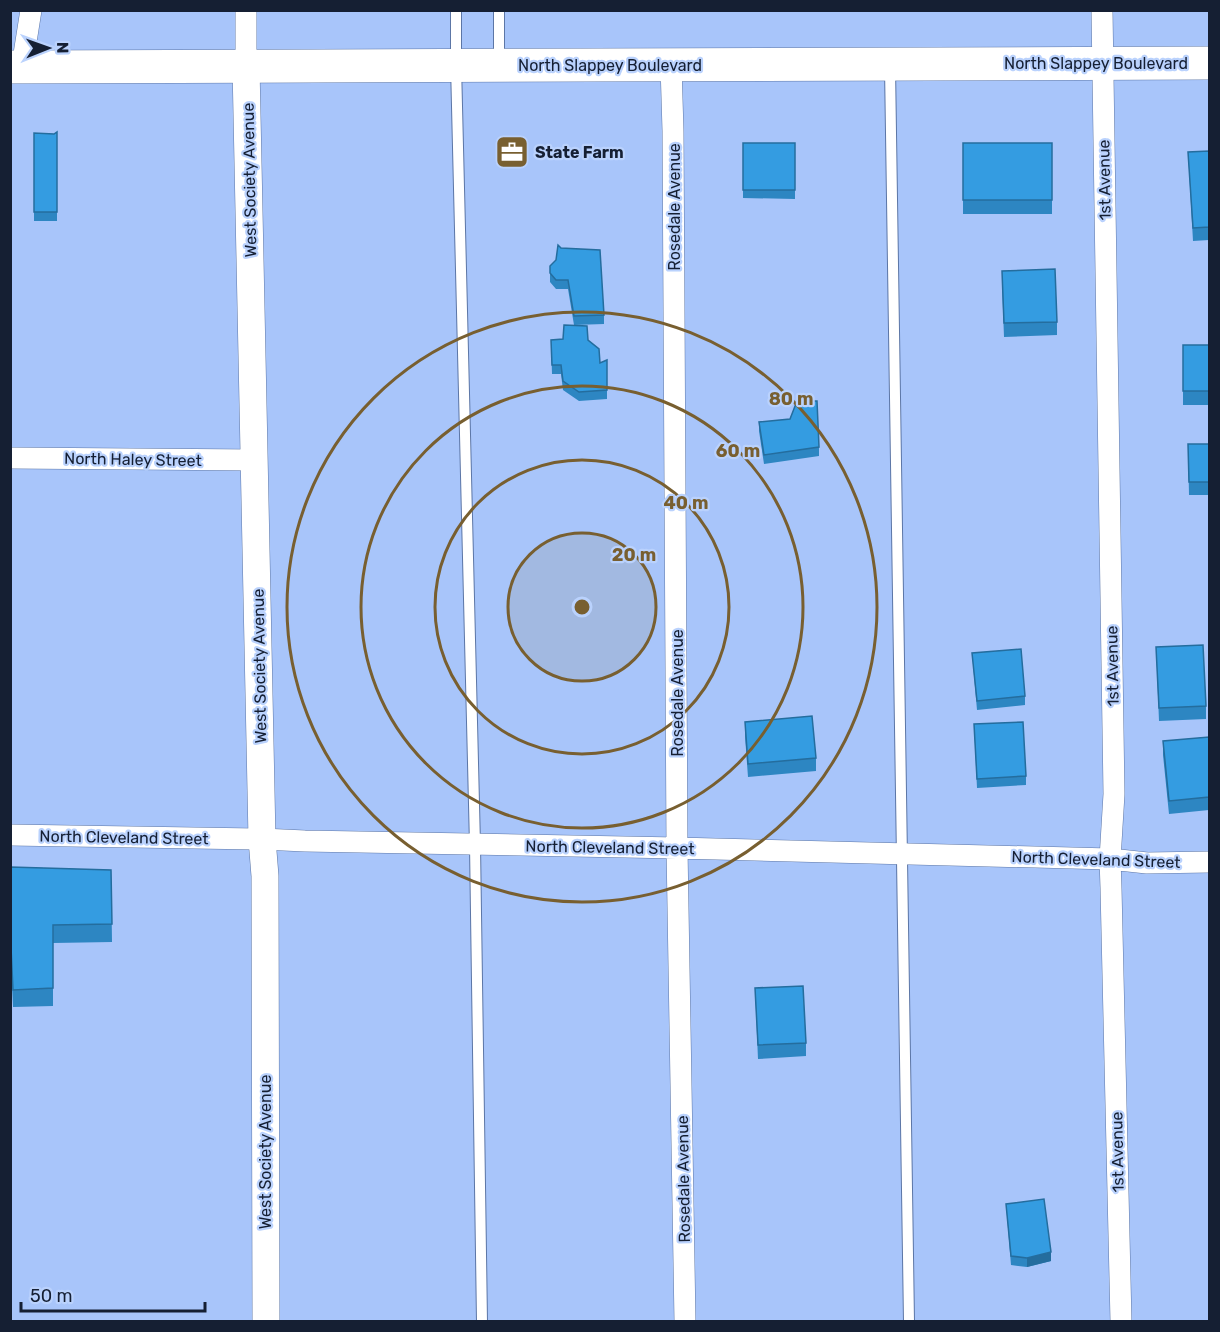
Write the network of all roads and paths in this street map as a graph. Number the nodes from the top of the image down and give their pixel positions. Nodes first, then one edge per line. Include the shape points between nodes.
1 (32, 10) edge
2 (246, 10) edge
3 (456, 10) edge
4 (499, 10) edge
5 (1102, 10) edge
6 (1102, 63) junction
7 (1209, 63) edge
8 (890, 64) junction
9 (456, 65) junction
10 (499, 65) junction
11 (671, 65) junction
12 (246, 66) junction
13 (16, 67) edge
14 (10, 458) edge
15 (255, 460) junction
16 (10, 835) edge
17 (262, 839) junction
18 (475, 845) junction
19 (678, 848) junction
20 (902, 854) junction
21 (1110, 859) junction
22 (1209, 862) edge
23 (266, 1322) edge
24 (482, 1322) edge
25 (685, 1322) edge
26 (909, 1322) edge
27 (1121, 1322) edge

1 - 13 street
2 - 12 street, West Society Avenue
3 - 9 lane
4 - 10 lane
5 - 6 street, 1st Avenue
6 - 7 main road, North Slappey Boulevard
6 - 8 main road, North Slappey Boulevard
6 - 21 street, 1st Avenue via 1114,794
8 - 11 main road, North Slappey Boulevard
8 - 20 lane
9 - 10 main road, North Slappey Boulevard
9 - 12 main road, North Slappey Boulevard
9 - 18 lane
10 - 11 main road, North Slappey Boulevard
11 - 19 street, Rosedale Avenue
12 - 13 main road, North Slappey Boulevard
12 - 15 street, West Society Avenue
14 - 15 street, North Haley Street
15 - 17 street, West Society Avenue
16 - 17 street, North Cleveland Street
17 - 18 street, North Cleveland Street
17 - 23 street, West Society Avenue
18 - 19 street, North Cleveland Street
18 - 24 lane
19 - 20 street, North Cleveland Street
19 - 25 street, Rosedale Avenue
20 - 21 street, North Cleveland Street
20 - 26 lane
21 - 22 street, North Cleveland Street
21 - 27 street, 1st Avenue

